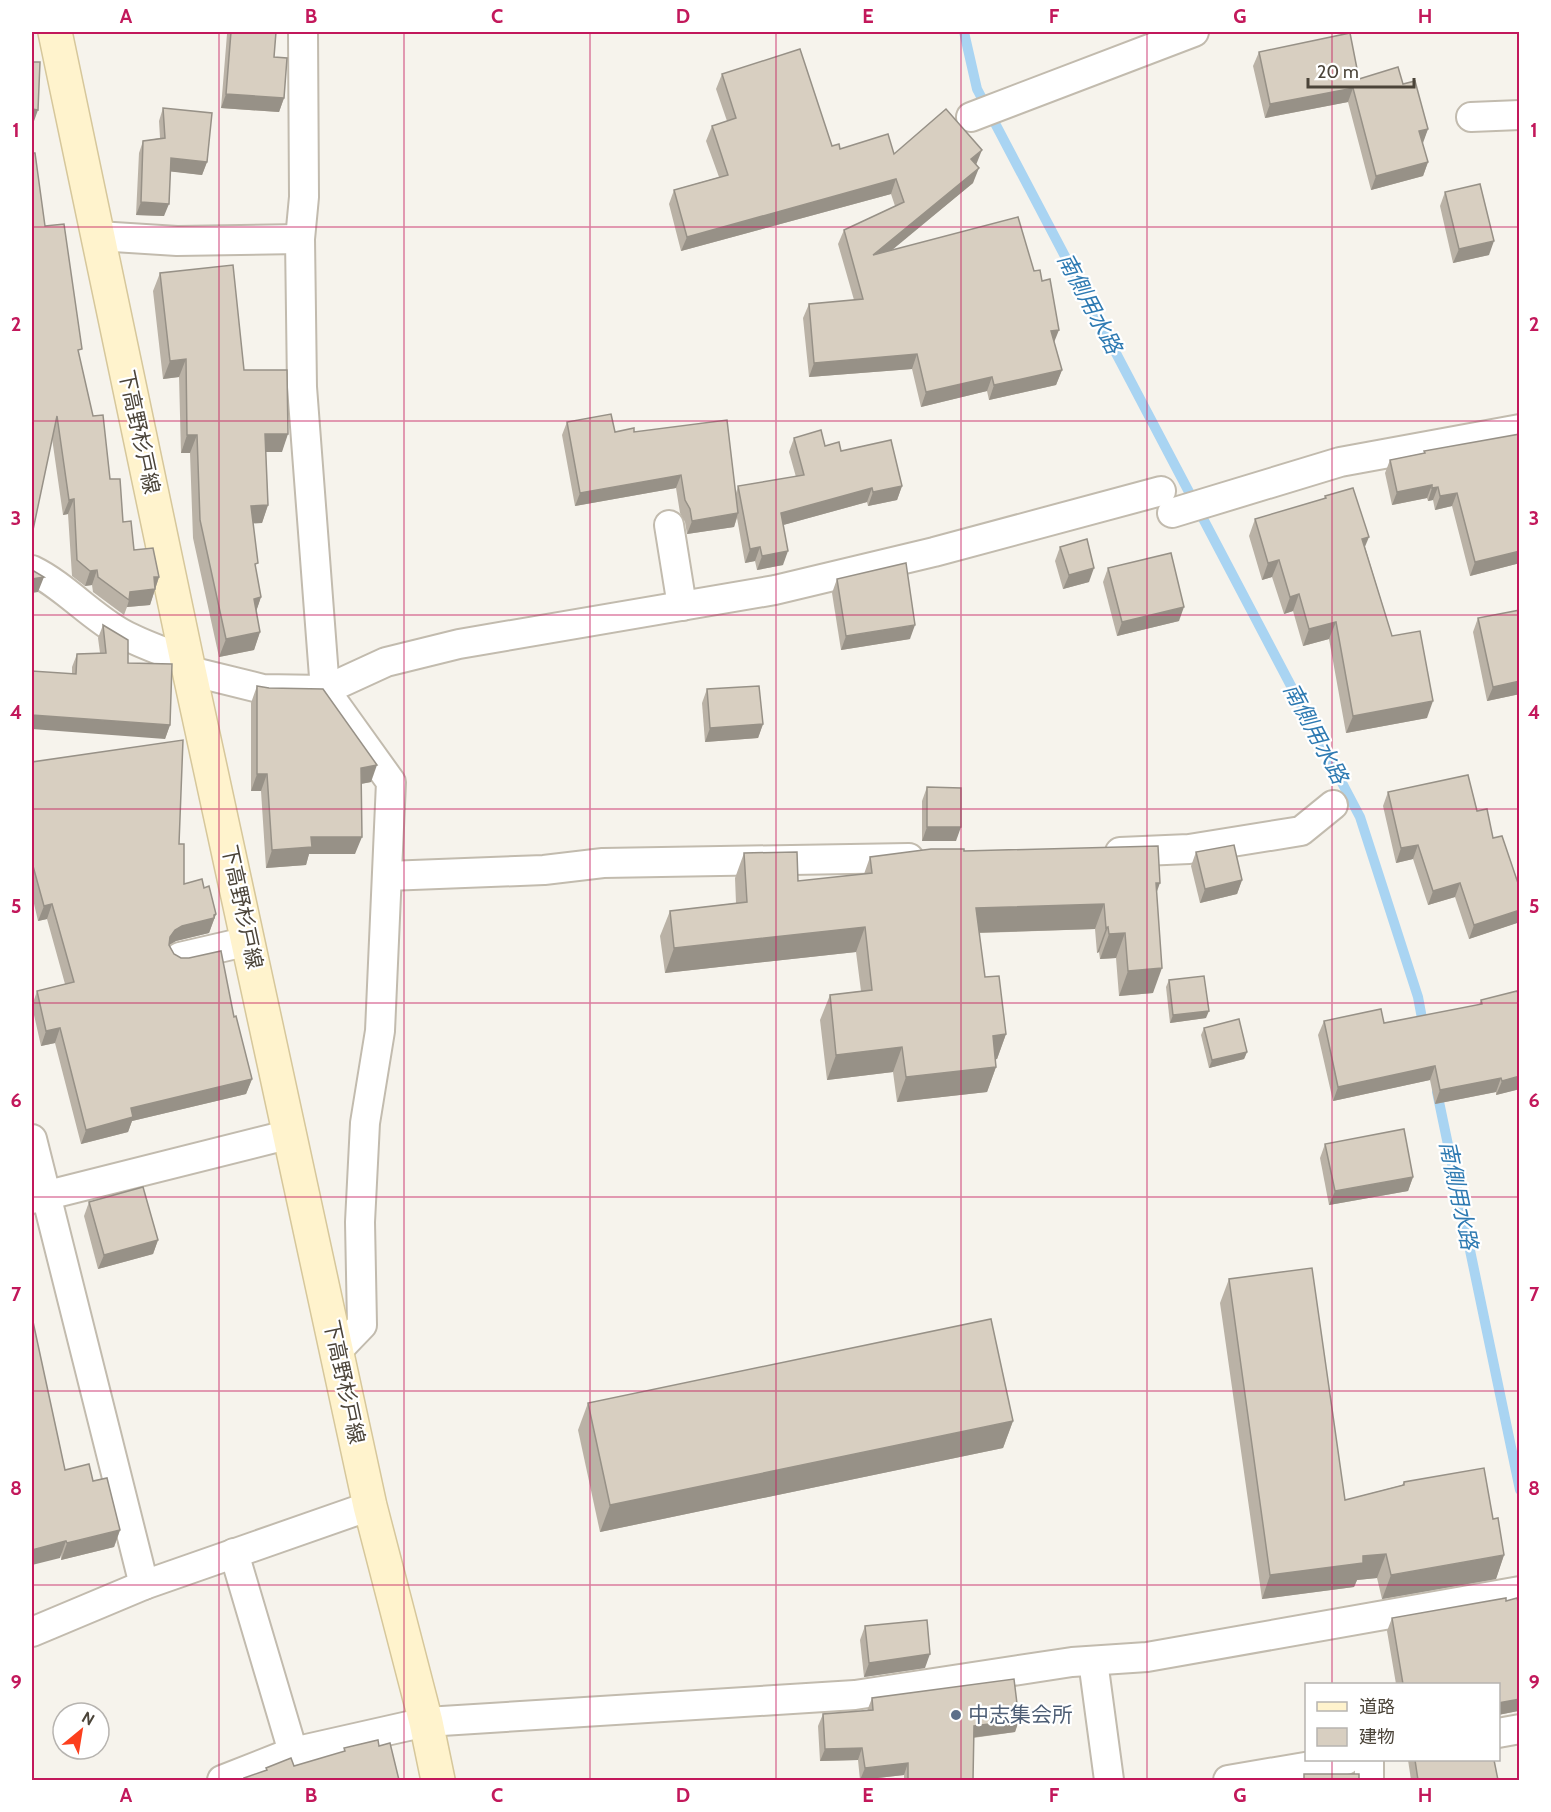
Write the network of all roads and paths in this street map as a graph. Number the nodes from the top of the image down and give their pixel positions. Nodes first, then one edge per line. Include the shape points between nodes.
1 (55, 32) edge
2 (303, 32) edge
3 (1194, 32) edge
4 (1520, 115) edge
5 (971, 117) dead end
6 (1471, 117) dead end
7 (98, 236) junction
8 (300, 239) junction
9 (1520, 429) edge
10 (669, 525) dead end
11 (32, 570) edge
12 (682, 606) junction
13 (189, 666) junction
14 (325, 690) junction
15 (1333, 805) dead end
16 (1097, 853) edge
17 (934, 858) edge
18 (387, 876) junction
19 (249, 940) junction
20 (180, 957) edge
21 (291, 1134) junction
22 (32, 1139) edge
23 (38, 1197) edge
24 (337, 1351) junction
25 (370, 1506) junction
26 (234, 1553) junction
27 (144, 1585) junction
28 (1520, 1592) edge
29 (32, 1632) edge
30 (1093, 1661) junction
31 (426, 1722) junction
32 (1520, 1729) edge
33 (1500, 1733) edge
34 (293, 1752) junction
35 (1340, 1761) edge
36 (1370, 1761) edge
37 (222, 1780) edge
38 (438, 1780) edge
39 (1109, 1780) edge
40 (1228, 1780) edge
41 (1369, 1780) edge

1 - 7 main road, 下高野杉戸線
2 - 8 street via 304,197
3 - 5 street
4 - 6 street
7 - 8 street via 177,241
7 - 13 main road, 下高野杉戸線
8 - 14 street via 302,387
9 - 12 street via 1340,462 775,590
10 - 12 street
11 - 13 street via 123,634
12 - 14 street via 459,644 386,662
13 - 14 street via 263,688
13 - 19 main road, 下高野杉戸線
14 - 18 street via 391,782
15 - 16 street via 1300,831 1189,849
17 - 18 street via 603,863 544,870
18 - 24 street via 380,1031 365,1123 360,1221 362,1325
19 - 20 street
19 - 21 main road, 下高野杉戸線
21 - 23 street
21 - 24 main road, 下高野杉戸線
22 - 23 street
23 - 27 street
24 - 25 main road, 下高野杉戸線
25 - 26 street
25 - 31 main road, 下高野杉戸線
26 - 27 street
26 - 34 street
27 - 29 street
28 - 30 street via 1147,1657
30 - 31 street via 855,1695
30 - 39 street
31 - 34 street
31 - 38 main road, 下高野杉戸線
32 - 33 street
34 - 37 street
35 - 40 street
36 - 41 street

